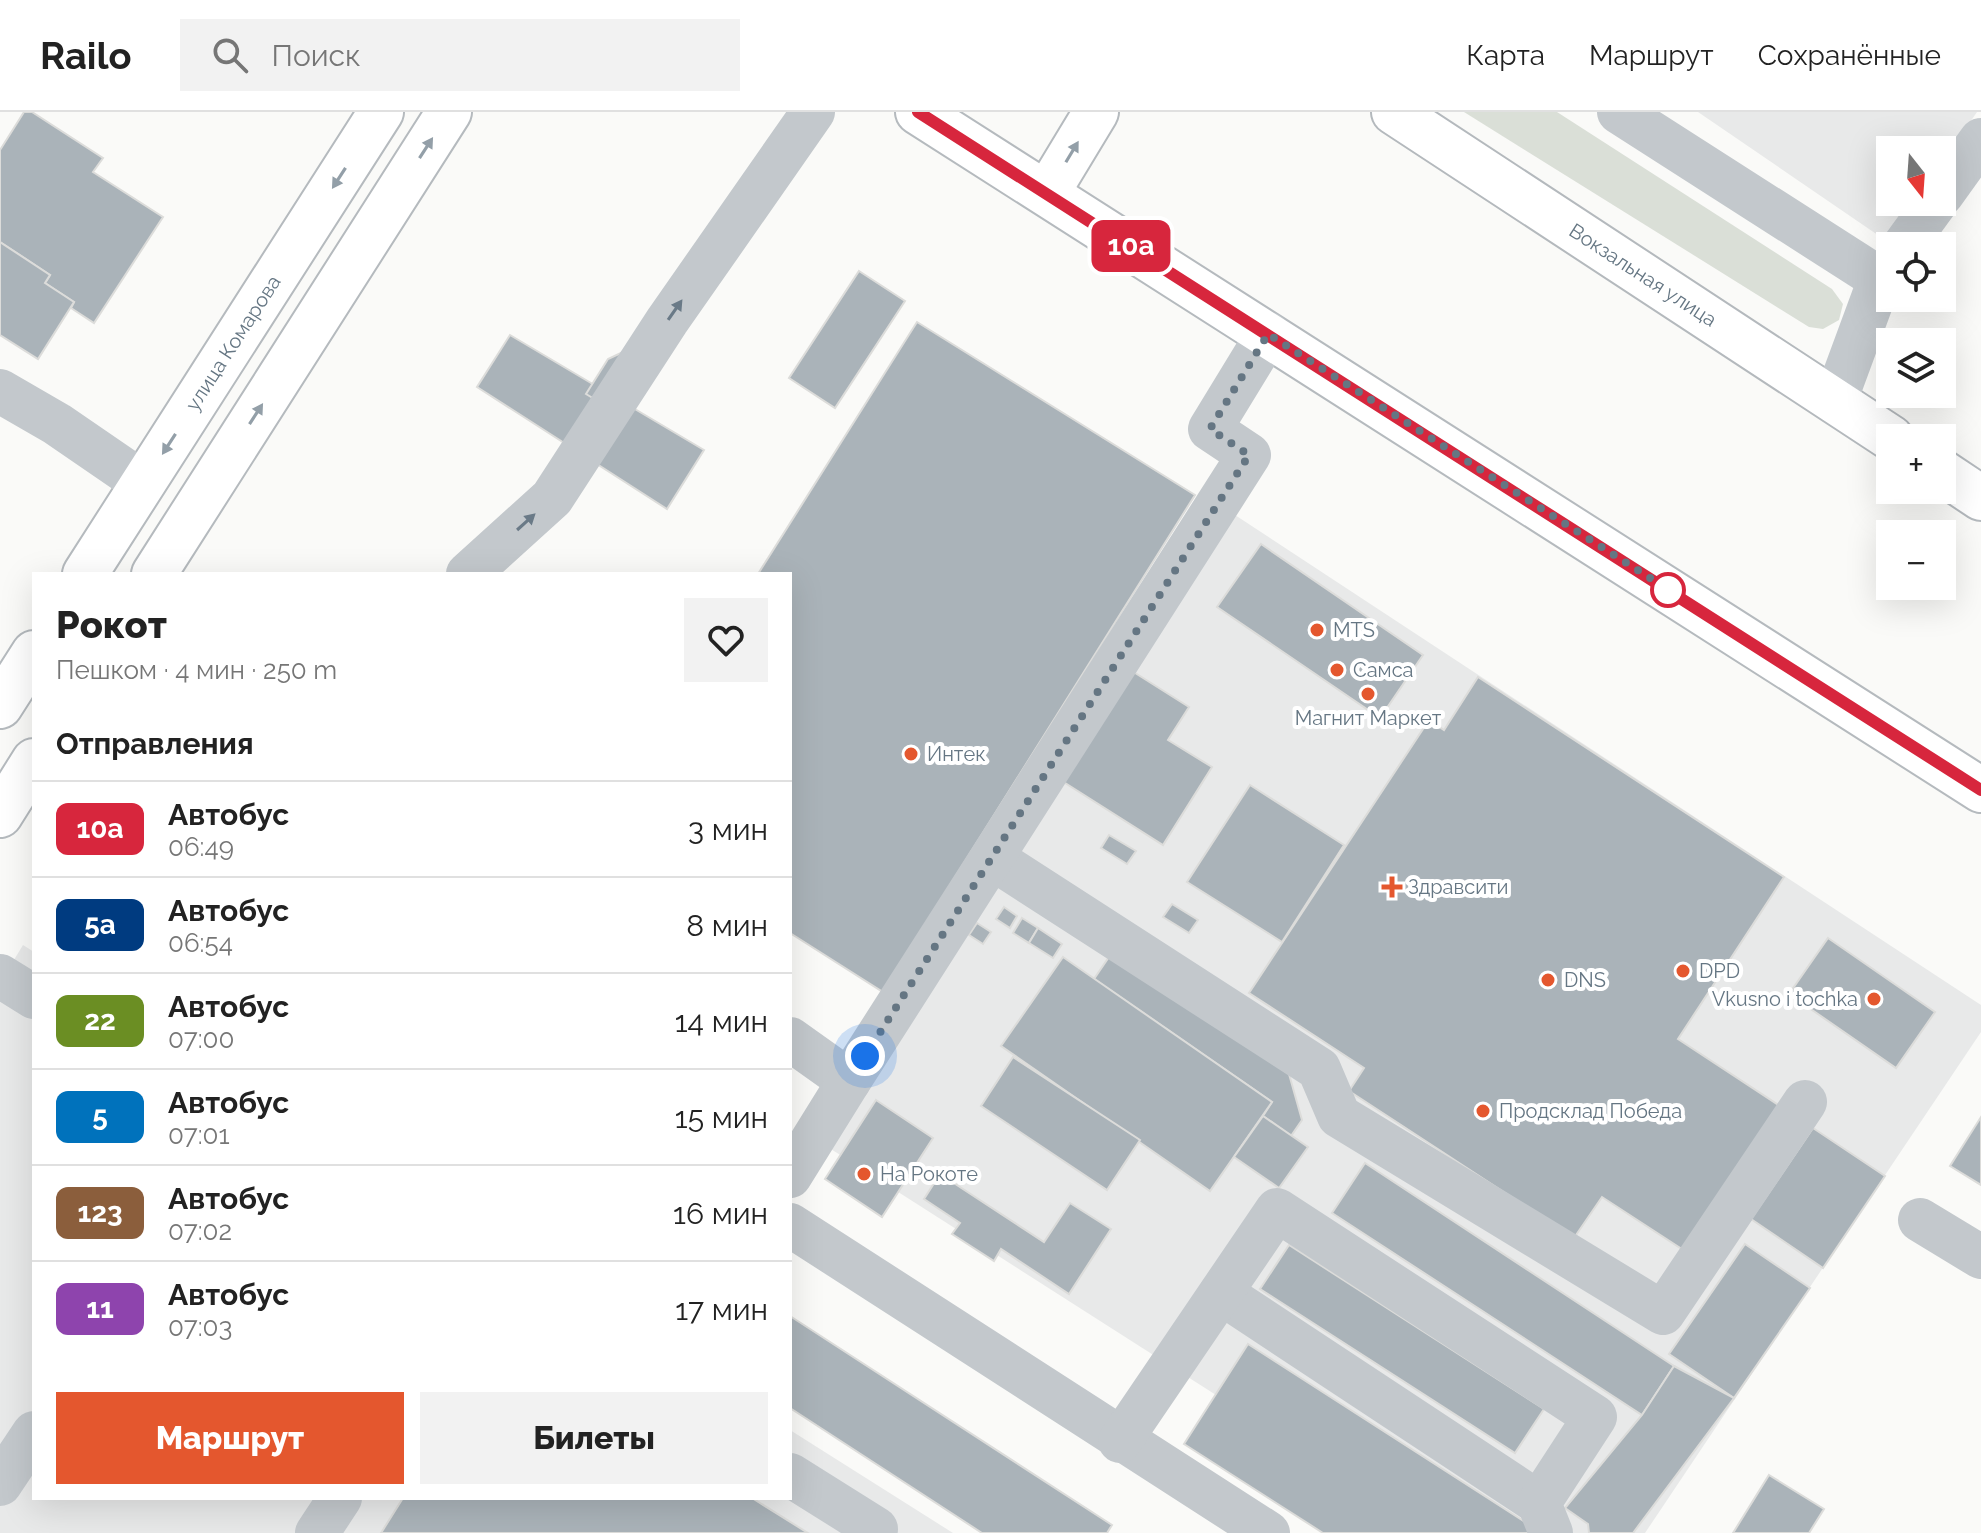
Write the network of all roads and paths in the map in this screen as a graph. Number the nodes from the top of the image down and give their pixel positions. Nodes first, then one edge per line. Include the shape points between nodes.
1 (381, 112) edge
2 (449, 112) edge
3 (813, 112) edge
4 (918, 112) edge
5 (1096, 112) edge
6 (1394, 112) edge
7 (1619, 112) edge
8 (1981, 140) edge
9 (1956, 175) edge
10 (1047, 193) junction
11 (1876, 255) edge
12 (1876, 302) edge
13 (1268, 334) junction
14 (0, 391) edge
15 (1835, 401) junction
16 (1876, 428) edge
17 (1956, 481) edge
18 (143, 483) junction
19 (1981, 498) edge
20 (86, 572) edge
21 (155, 572) edge
22 (470, 572) edge
23 (32, 656) edge
24 (0, 706) edge
25 (32, 764) edge
26 (1981, 790) edge
27 (0, 815) edge
28 (992, 858) junction
29 (0, 976) edge
30 (32, 996) edge
31 (792, 1040) edge
32 (849, 1081) junction
33 (1805, 1102) dead end
34 (792, 1173) edge
35 (1920, 1220) dead end
36 (792, 1226) edge
37 (1981, 1257) edge
38 (1221, 1293) junction
39 (32, 1436) edge
40 (1120, 1441) junction
41 (792, 1476) edge
42 (0, 1484) edge
43 (339, 1500) edge
44 (1545, 1518) edge
45 (876, 1529) dead end
46 (317, 1533) edge
47 (1268, 1533) edge

1 -> 18 main road, улица Комарова
21 -> 2 main road
22 -> 3 lane via 552,498
4 - 10 main road
10 -> 5 main road
6 - 15 main road, Вокзальная улица
7 - 11 lane
8 - 9 lane
10 - 13 main road
12 - 15 lane
13 - 26 main road
13 - 28 lane via 1210,429 1249,455
14 - 18 lane
15 - 16 main road, Вокзальная улица
17 - 19 main road
18 - 20 main road, улица Комарова
23 - 24 main road
25 - 27 main road
28 - 32 lane
28 - 33 lane via 1319,1069 1339,1116 1663,1313
29 - 30 lane
31 - 32 lane
32 - 34 lane
35 - 37 lane
36 - 40 lane
38 - 40 lane
38 - 44 lane
38 - 44 lane via 1277,1210 1595,1417
39 - 42 lane
40 - 47 lane
41 - 45 lane
43 - 46 lane

